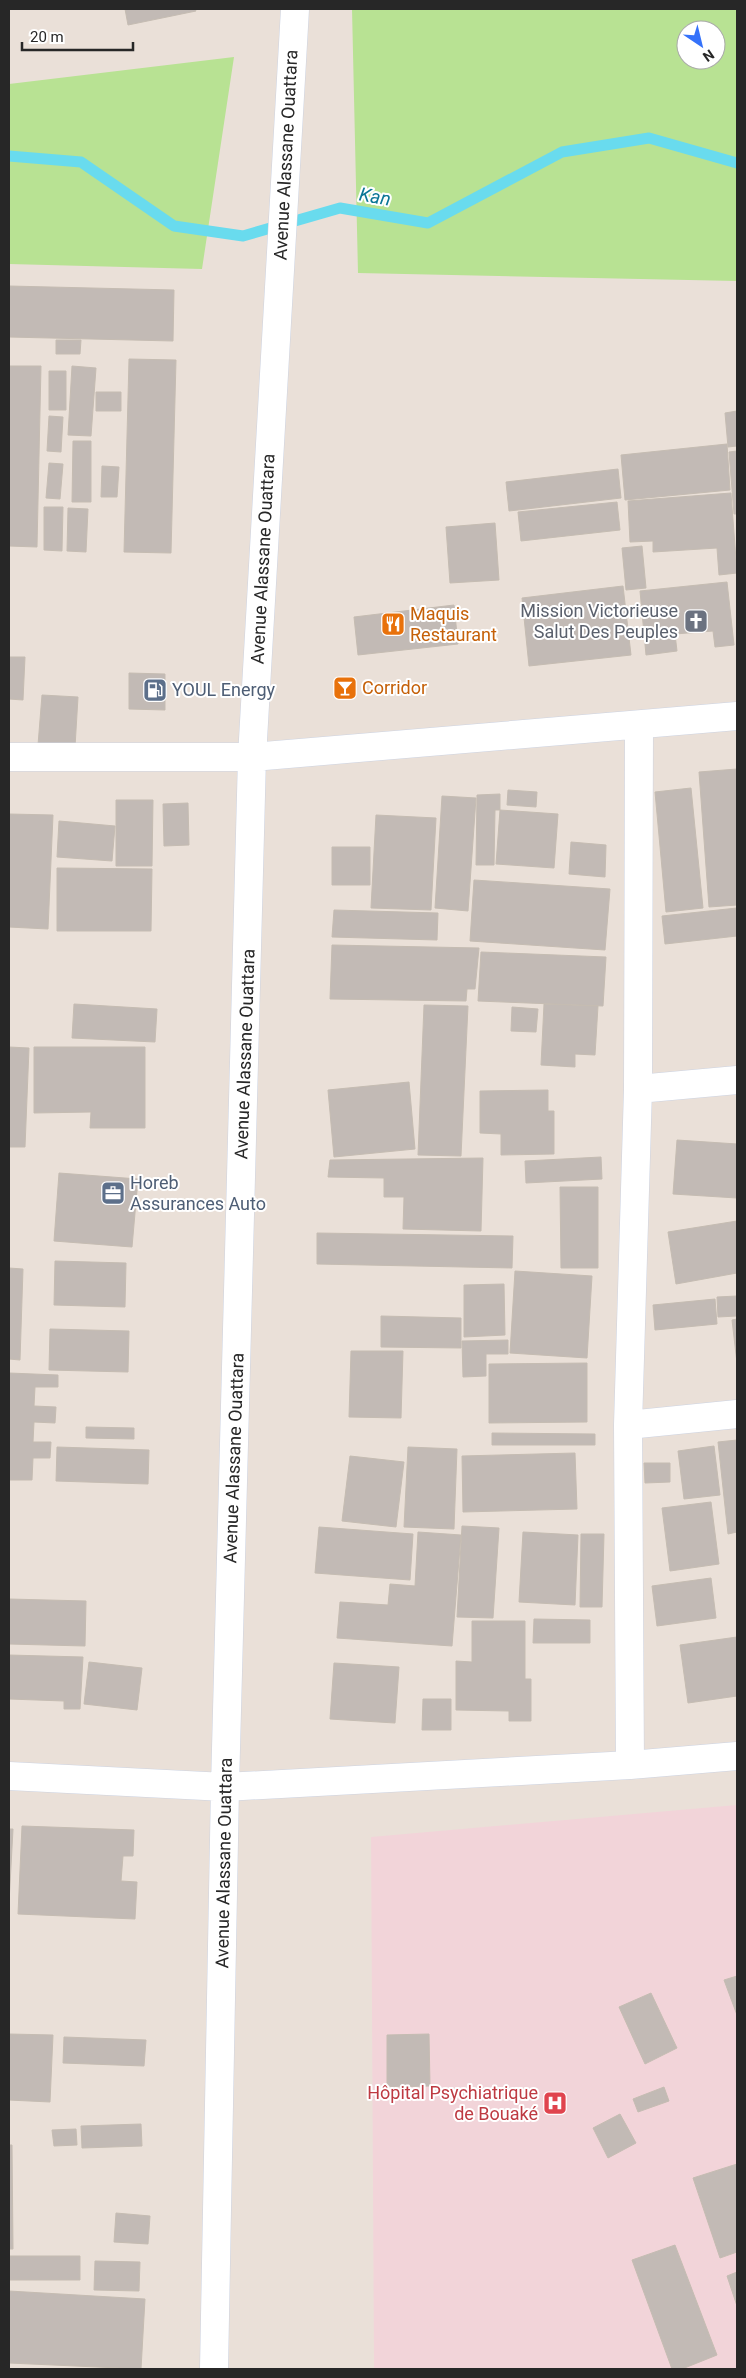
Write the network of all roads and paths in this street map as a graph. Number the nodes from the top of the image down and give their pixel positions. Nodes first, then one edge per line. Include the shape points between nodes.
1 (295, 9) edge
2 (737, 716) edge
3 (639, 726) junction
4 (9, 757) edge
5 (252, 757) junction
6 (737, 1080) edge
7 (638, 1089) junction
8 (737, 1414) edge
9 (628, 1425) junction
10 (737, 1756) edge
11 (630, 1765) junction
12 (9, 1776) edge
13 (226, 1786) junction
14 (214, 2369) edge

1 - 5 street, Avenue Alassane Ouattara
2 - 3 street
3 - 5 street
3 - 7 street
4 - 5 street
5 - 13 street, Avenue Alassane Ouattara
6 - 7 street
7 - 9 street
8 - 9 street
9 - 11 street
10 - 11 street
11 - 13 street
12 - 13 street
13 - 14 street, Avenue Alassane Ouattara

